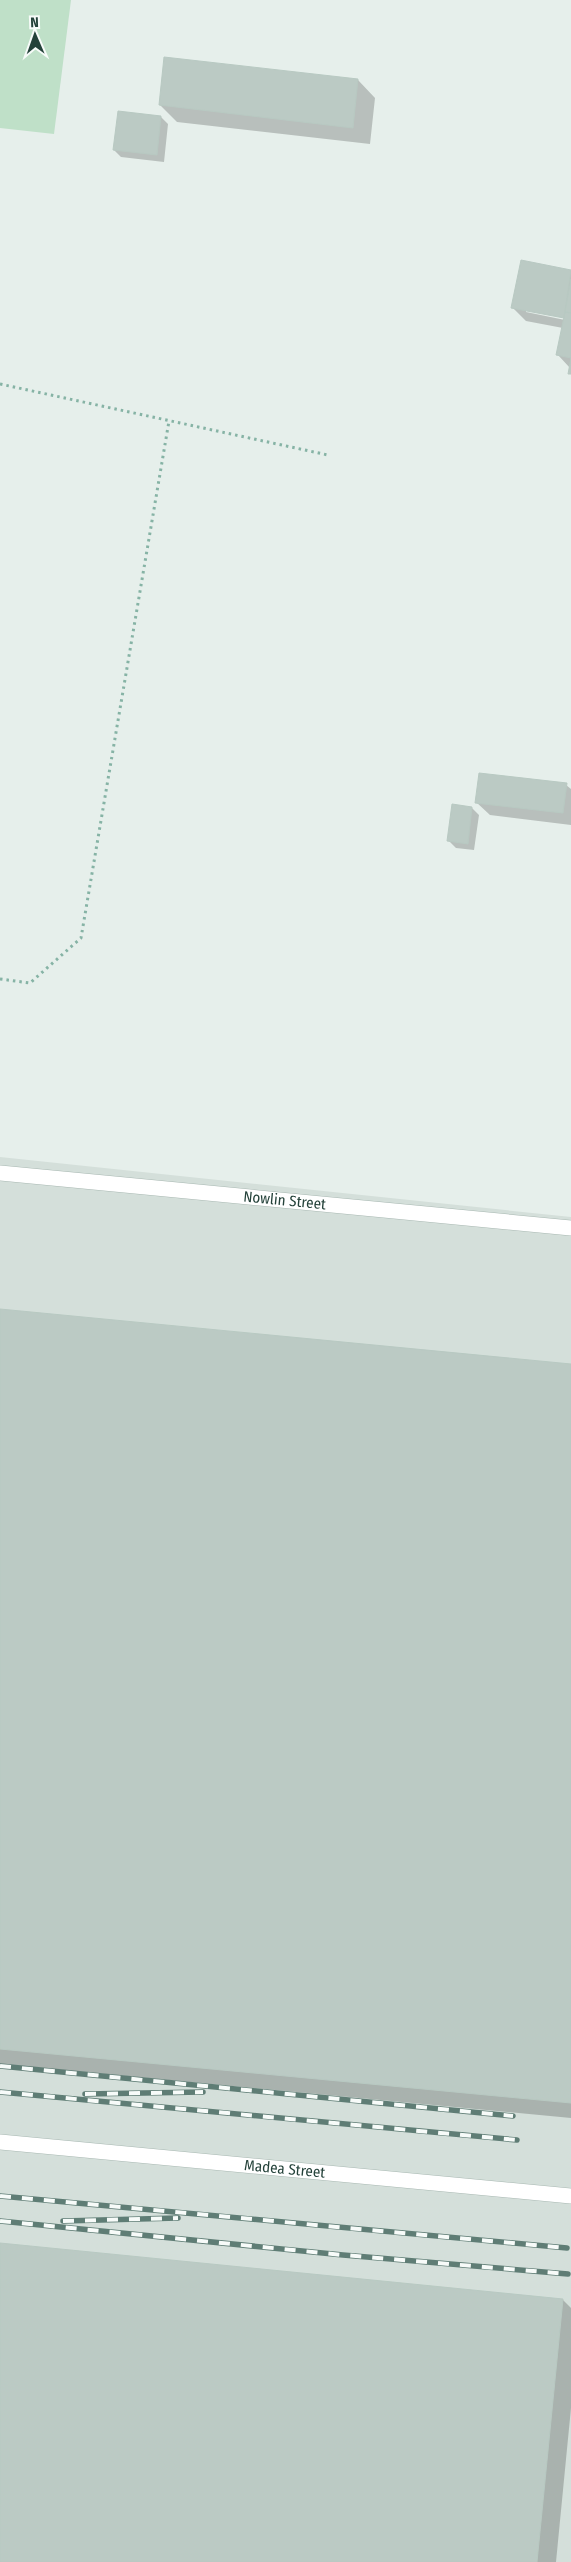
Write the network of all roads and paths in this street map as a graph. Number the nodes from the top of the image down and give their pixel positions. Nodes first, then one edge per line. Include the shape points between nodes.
1 (0, 384) edge
2 (169, 421) junction
3 (328, 455) dead end
4 (0, 979) edge
5 (0, 1173) edge
6 (571, 1228) edge
7 (0, 2142) edge
8 (571, 2196) edge

1 - 2 path
2 - 3 path
2 - 4 path via 81,938 30,983
5 - 6 street, Nowlin Street
7 - 8 street, Madea Street

